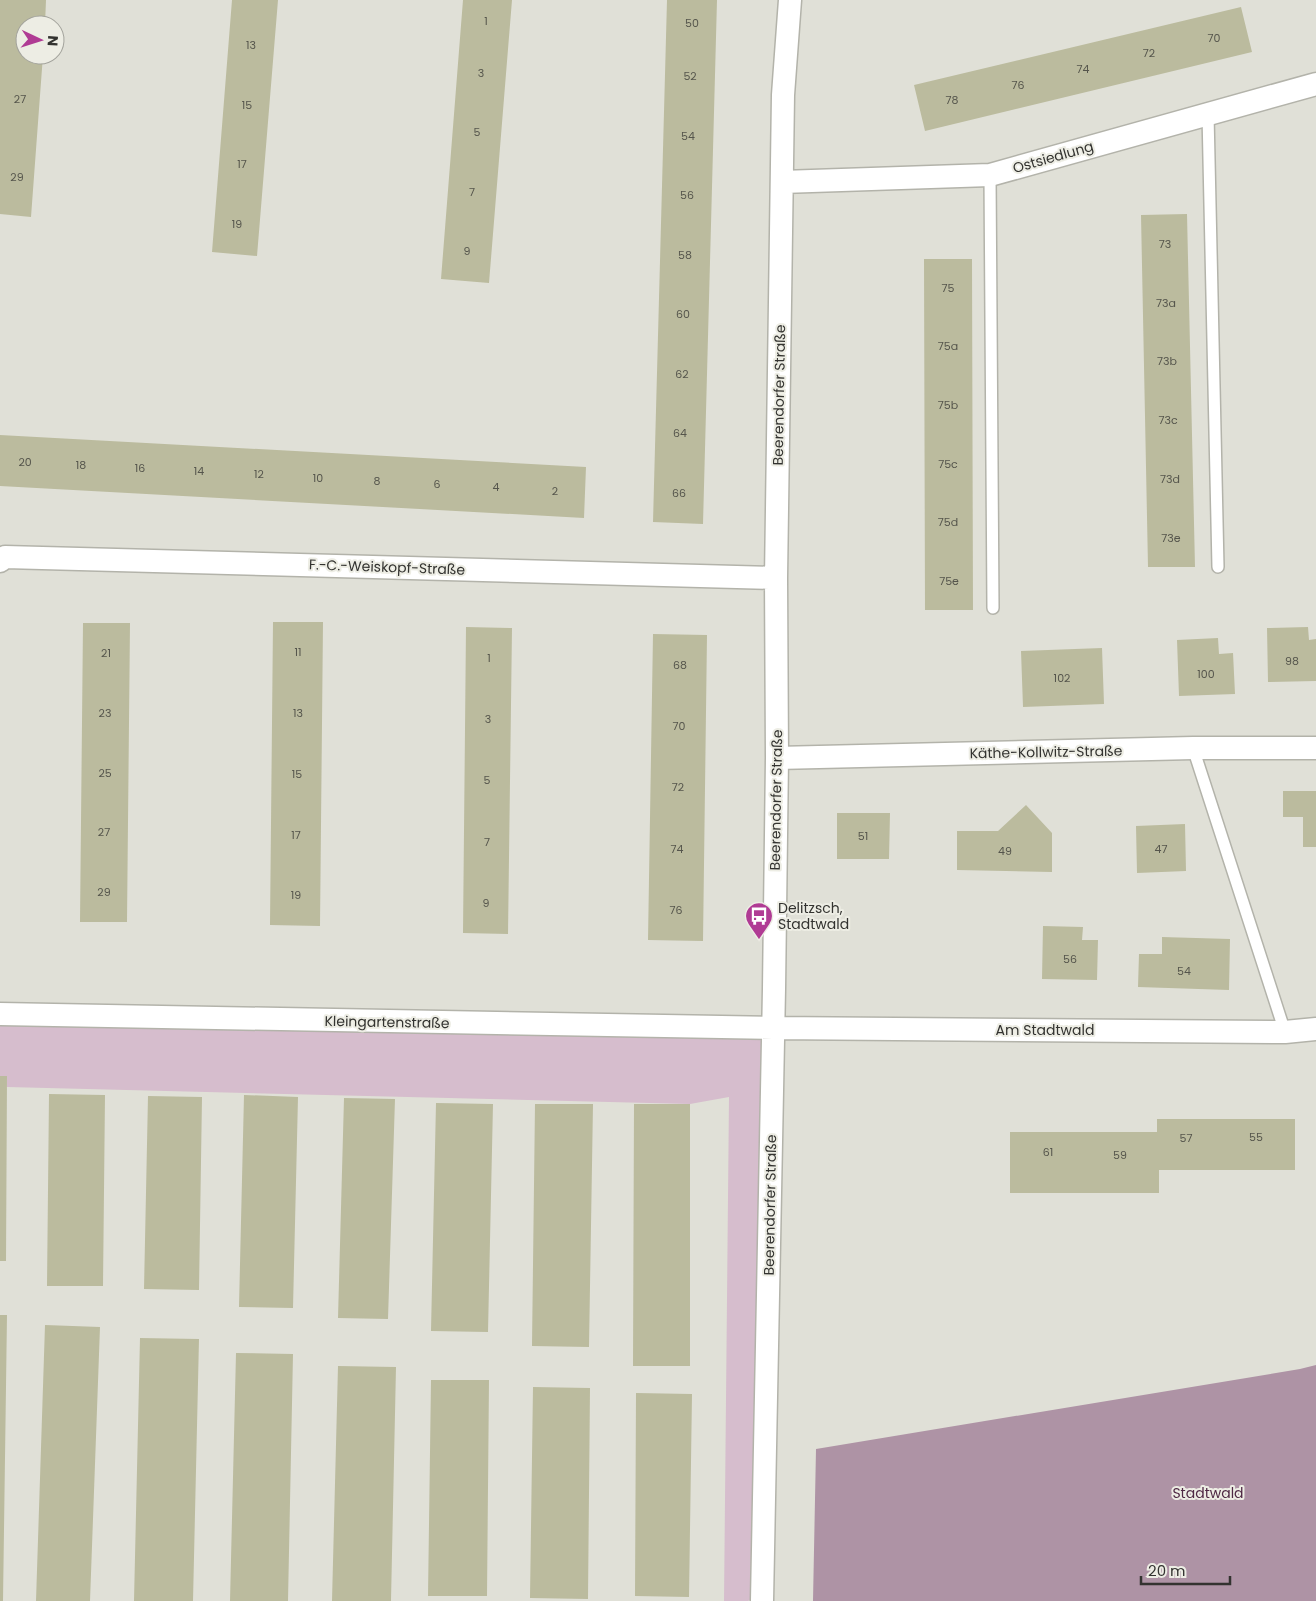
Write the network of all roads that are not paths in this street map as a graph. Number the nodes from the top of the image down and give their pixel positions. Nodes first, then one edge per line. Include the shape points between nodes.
1 (790, 0) edge
2 (1316, 84) edge
3 (1208, 114) junction
4 (990, 175) junction
5 (782, 182) junction
6 (0, 561) edge
7 (1218, 567) dead end
8 (776, 578) junction
9 (993, 608) dead end
10 (1193, 748) junction
11 (1316, 748) edge
12 (776, 758) junction
13 (0, 1014) edge
14 (774, 1028) junction
15 (1316, 1029) edge
16 (1285, 1032) junction
17 (762, 1601) edge

1 - 5 street, Beerendorfer Straße via 783,95
2 - 3 street, Ostsiedlung
3 - 4 street, Ostsiedlung
3 - 7 lane
4 - 5 street, Ostsiedlung
4 - 9 lane
5 - 8 street, Beerendorfer Straße
6 - 8 street, F.-C.-Weiskopf-Straße via 5,557 15,557
8 - 12 street, Beerendorfer Straße
10 - 11 street, Käthe-Kollwitz-Straße
10 - 12 street, Käthe-Kollwitz-Straße
10 - 16 lane
12 - 14 street, Beerendorfer Straße
13 - 14 street, Kleingartenstraße
14 - 16 street, Am Stadtwald
14 - 17 street, Beerendorfer Straße
15 - 16 street, Am Stadtwald

